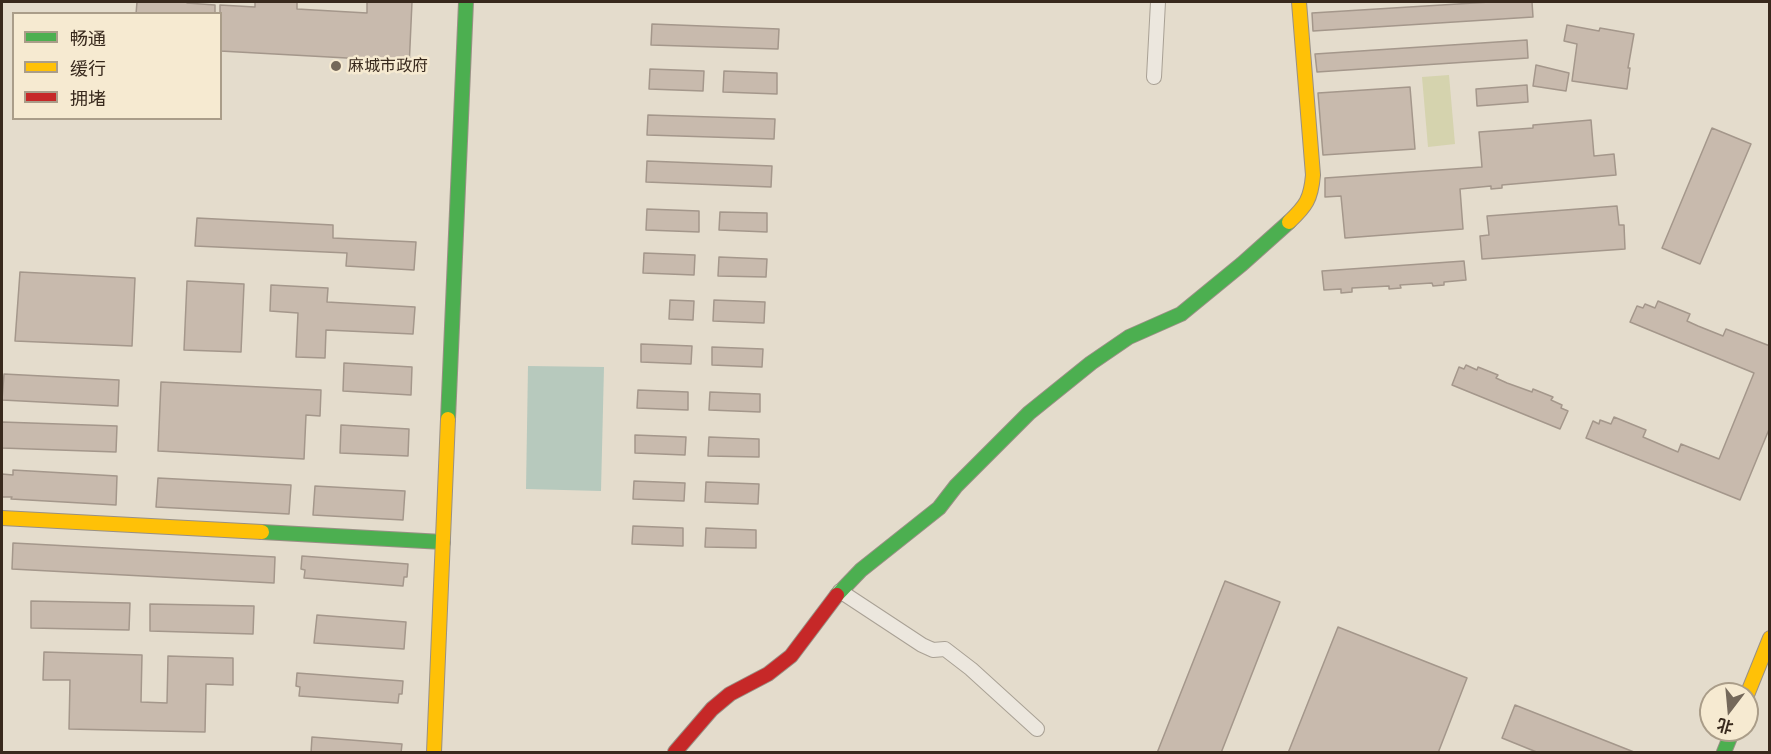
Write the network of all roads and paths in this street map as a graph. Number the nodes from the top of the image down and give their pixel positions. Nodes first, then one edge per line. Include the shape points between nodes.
1 (466, 2) edge
2 (1158, 2) edge
3 (1299, 2) edge
4 (1154, 77) dead end
5 (2, 518) edge
6 (443, 542) junction
7 (840, 591) junction
8 (1770, 638) edge
9 (1752, 682) edge
10 (1037, 729) dead end
11 (434, 753) edge
12 (675, 753) edge

1 - 6 street
2 - 4 street
3 - 7 street via 1313,175 1305,207 1181,314 1129,337 1029,413 939,508
5 - 6 street
6 - 11 street
7 - 10 street via 922,645 933,650 945,649
7 - 12 street via 790,656 712,709
8 - 9 street

